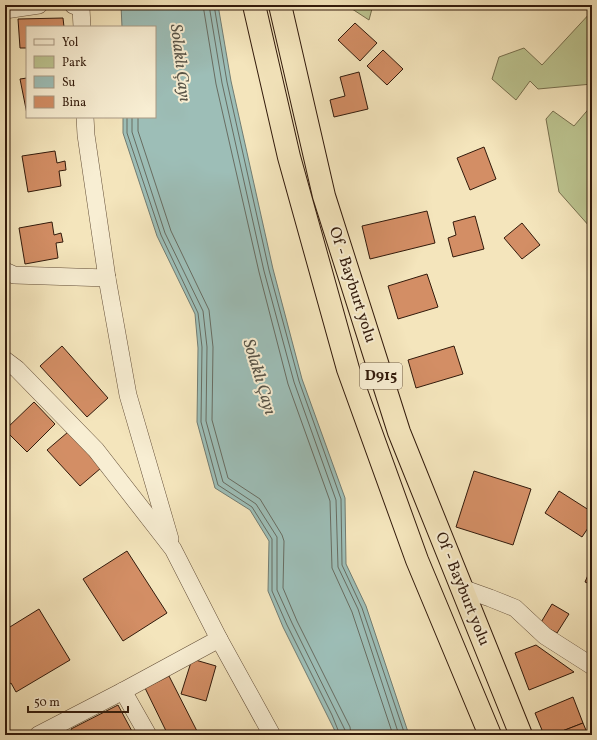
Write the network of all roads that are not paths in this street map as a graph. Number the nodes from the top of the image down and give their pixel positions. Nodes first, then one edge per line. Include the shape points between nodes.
1 (39, 5) edge
2 (254, 5) edge
3 (280, 5) edge
4 (79, 6) edge
5 (5, 10) edge
6 (82, 26) edge
7 (85, 118) edge
8 (5, 272) edge
9 (107, 278) junction
10 (11, 365) edge
11 (173, 549) junction
12 (462, 588) junction
13 (219, 639) junction
14 (592, 666) edge
15 (123, 691) junction
16 (44, 734) edge
17 (148, 735) edge
18 (272, 735) edge
19 (490, 735) edge
20 (521, 735) edge

1 - 5 street
2 - 19 highway, Of - Bayburt yolu / D915 via 289,157 348,369 417,560
3 - 12 highway, Of - Bayburt yolu / D915 via 324,196 399,432
4 - 6 street
7 - 9 street
8 - 9 street via 14,275
9 - 11 street via 128,396
10 - 11 street via 96,450
11 - 13 street
12 - 14 street via 515,608 545,636
12 - 20 highway, Of - Bayburt yolu / D915
13 - 15 street
13 - 18 street
15 - 16 street
15 - 17 street

